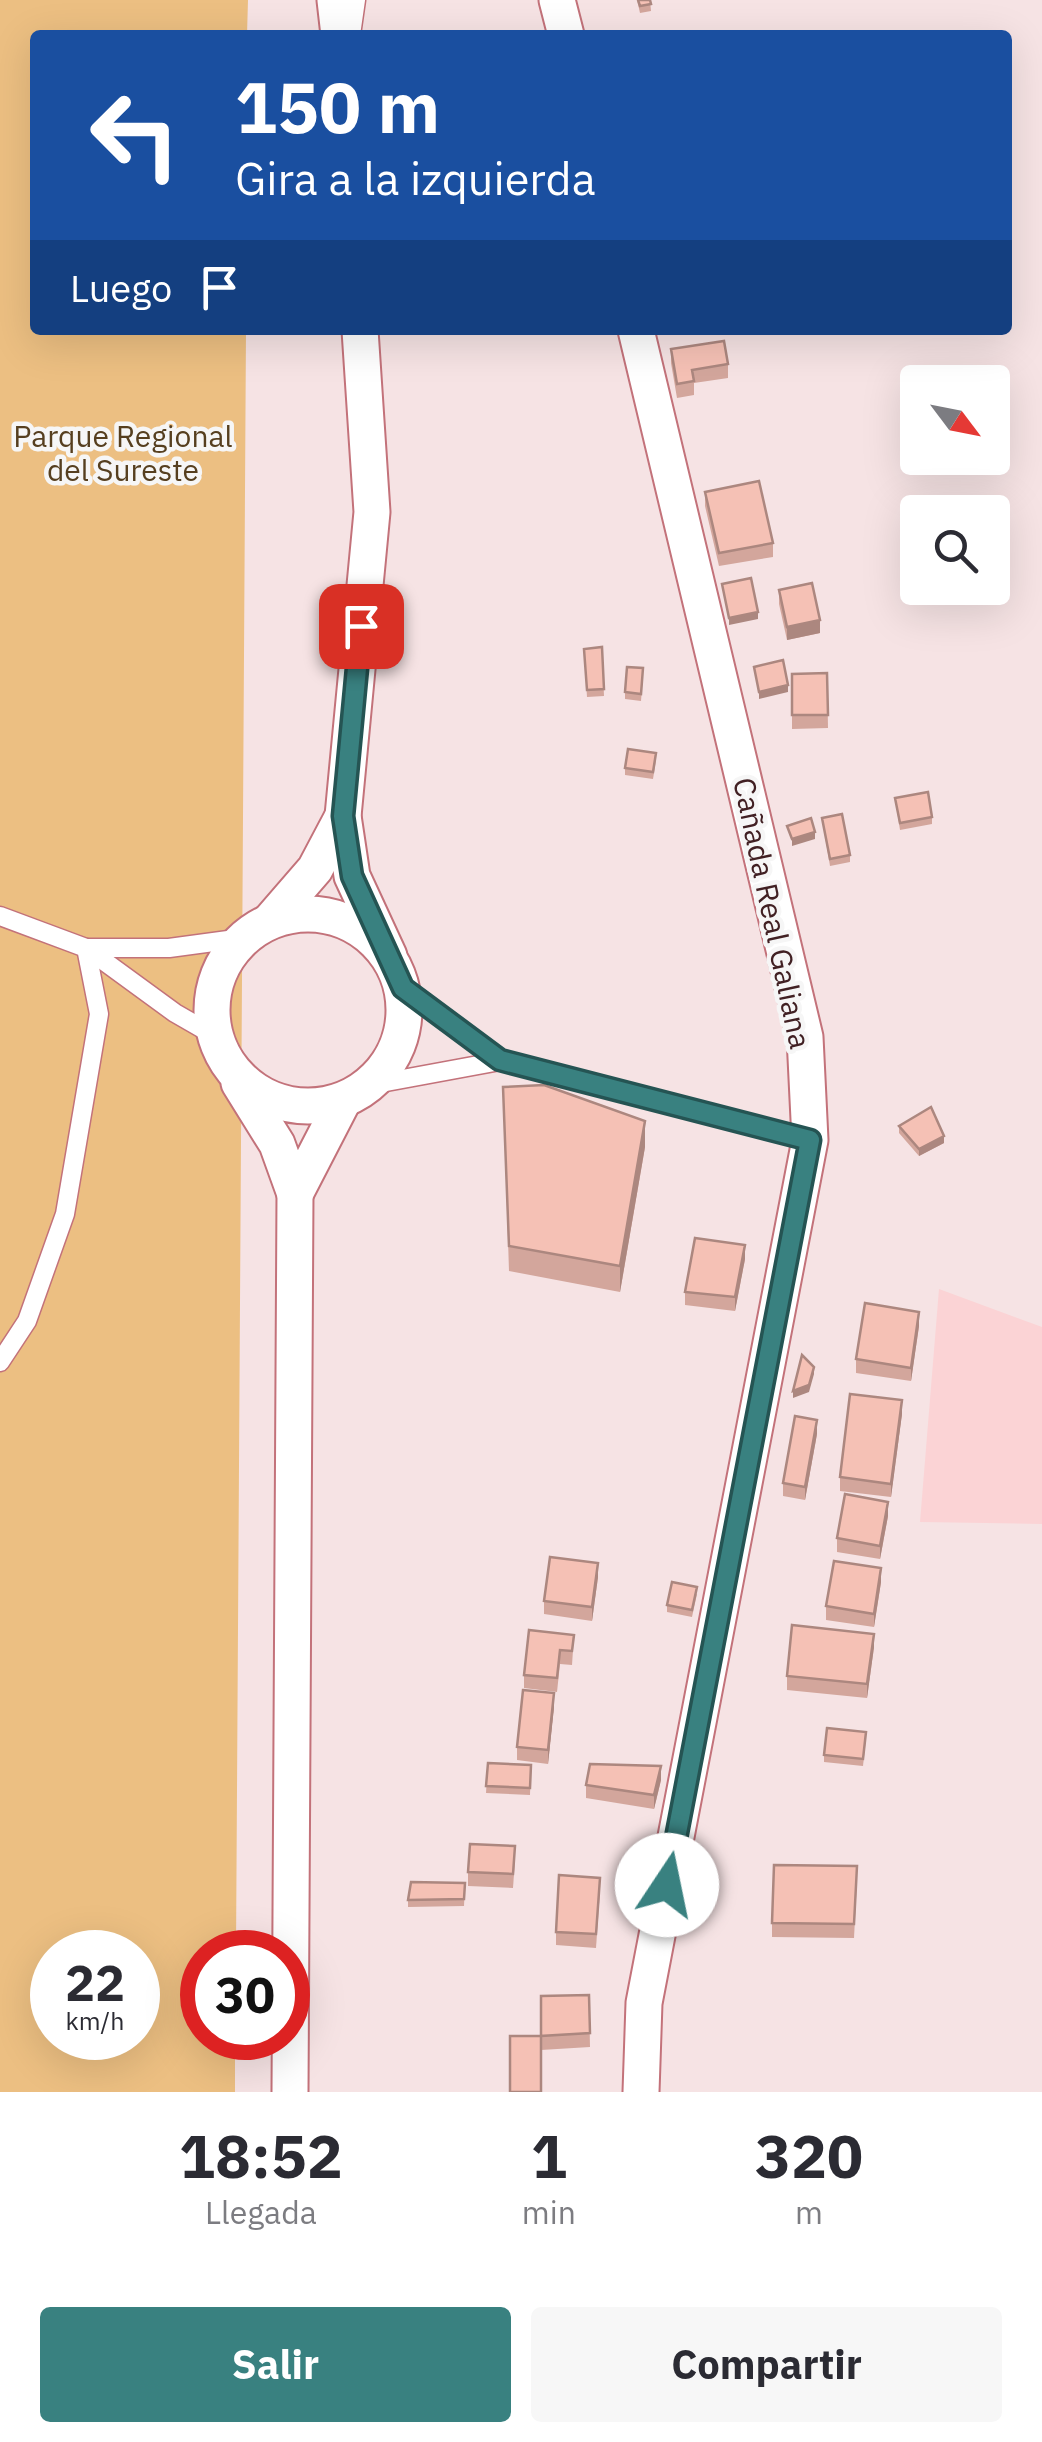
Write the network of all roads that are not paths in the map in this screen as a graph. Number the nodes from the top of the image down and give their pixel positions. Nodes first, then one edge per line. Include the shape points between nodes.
1 (334, 0) edge
2 (344, 0) edge
3 (356, 0) edge
4 (557, 0) edge
5 (343, 30) edge
6 (344, 30) edge
7 (346, 30) edge
8 (565, 30) edge
9 (360, 335) edge
10 (637, 335) edge
11 (343, 816) junction
12 (0, 916) edge
13 (256, 930) junction
14 (86, 948) junction
15 (396, 972) junction
16 (221, 1051) junction
17 (500, 1060) junction
18 (356, 1093) junction
19 (810, 1140) junction
20 (295, 1194) junction
21 (0, 1362) edge
22 (290, 2092) edge
23 (641, 2092) edge

1 - 5 street
2 - 6 street
3 - 7 lane
4 - 8 street
9 - 11 street via 372,512
10 - 19 street, Cañada Real Galiana via 805,1037
11 - 13 street via 315,869
11 - 15 street via 352,876
12 - 14 lane
13 - 14 lane via 169,948
13 - 15 street via 303,914 336,917 366,932
13 - 16 street via 226,959 216,984 211,1010
14 - 16 lane
14 - 21 lane via 99,1014 65,1214 27,1321
15 - 17 lane
15 - 18 street via 405,1015 400,1042 388,1066
16 - 18 street via 250,1088 279,1103 311,1108
16 - 20 street via 277,1144
17 - 18 lane
17 - 19 lane
18 - 20 street
19 - 23 street, Cañada Real Galiana via 644,2003
20 - 22 street

